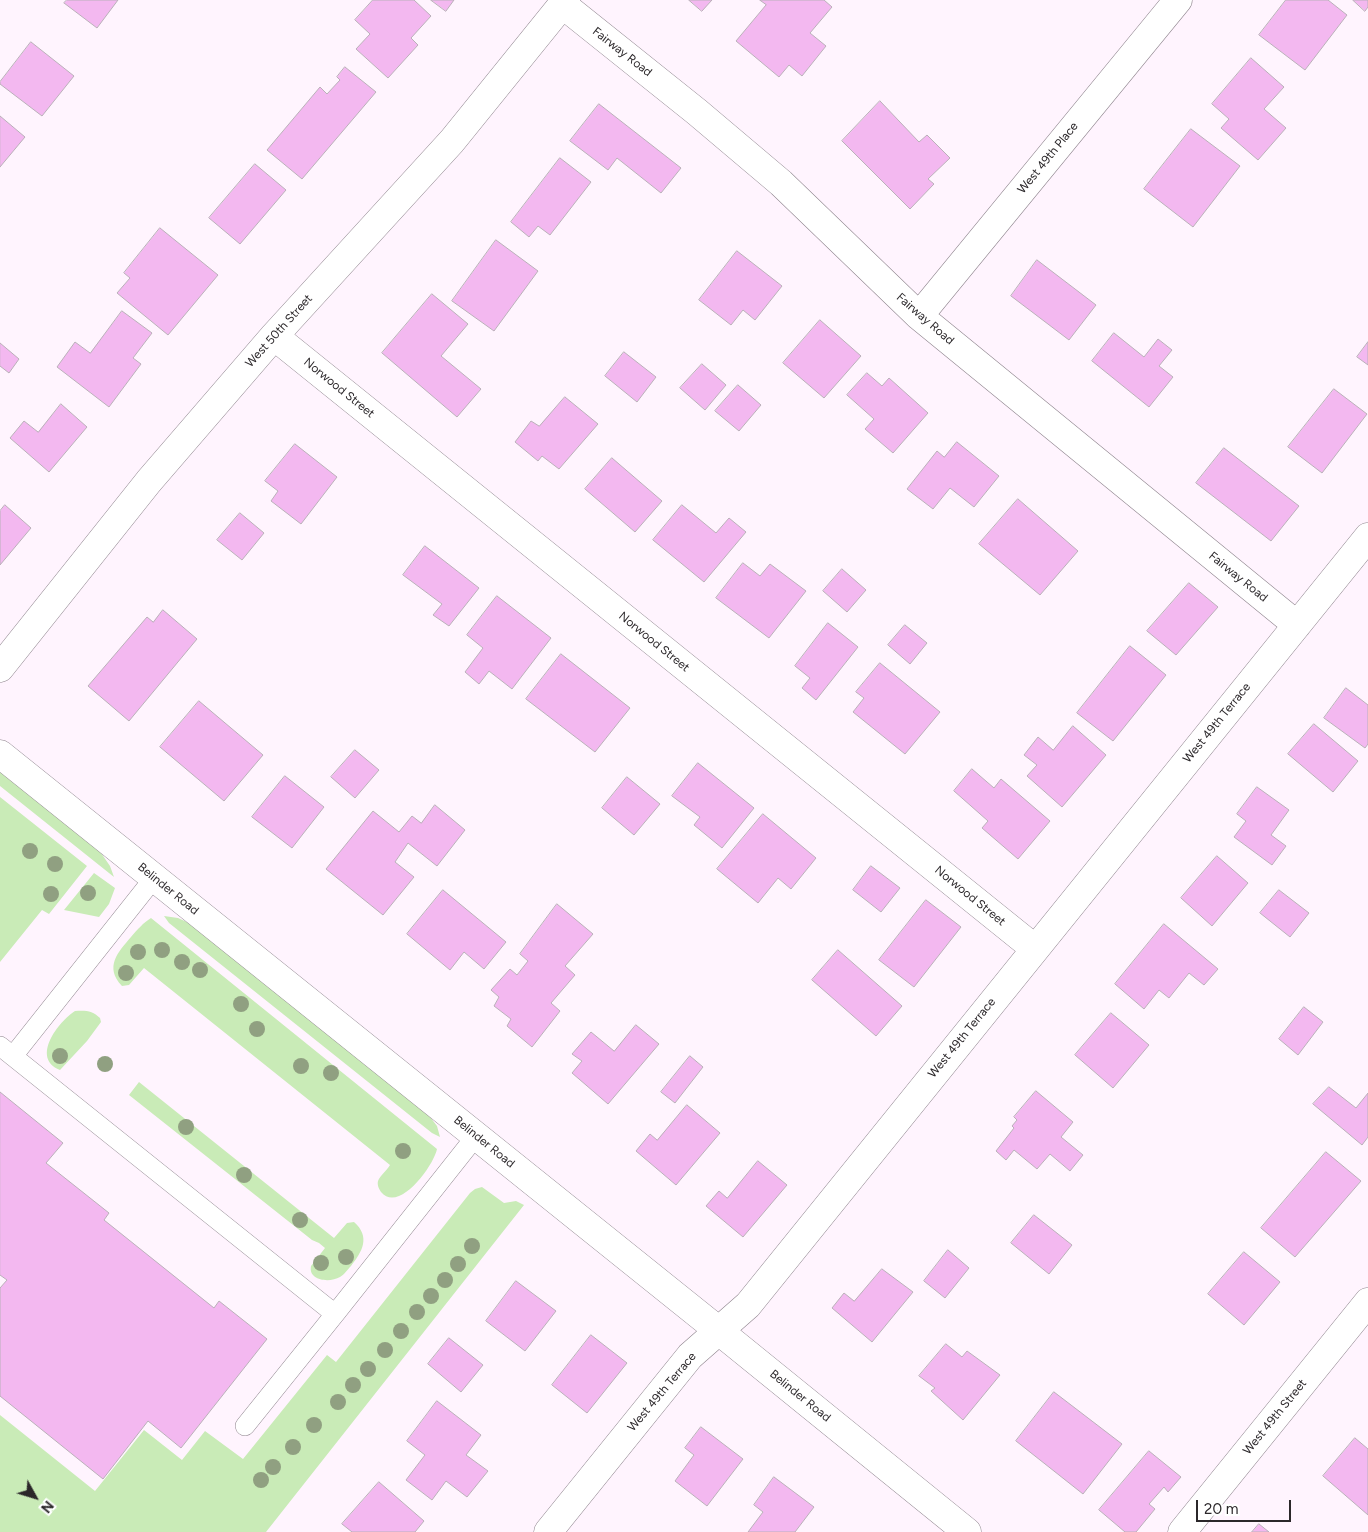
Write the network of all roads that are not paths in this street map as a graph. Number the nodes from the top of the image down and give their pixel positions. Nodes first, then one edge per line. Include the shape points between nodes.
1 (1178, 0) edge
2 (564, 2) edge
3 (919, 316) junction
4 (274, 336) junction
5 (1368, 537) edge
6 (1297, 625) junction
7 (0, 668) edge
8 (0, 754) edge
9 (154, 878) junction
10 (1034, 948) junction
11 (7, 1051) edge
12 (476, 1136) junction
13 (1368, 1302) edge
14 (335, 1314) junction
15 (719, 1331) junction
16 (245, 1426) dead end
17 (548, 1532) edge
18 (967, 1532) edge
19 (1182, 1532) edge

1 - 3 street, West 49th Place
2 - 3 street, Fairway Road via 781,183
2 - 4 street, West 50th Street via 452,140
3 - 6 street, Fairway Road
4 - 7 street, West 50th Street via 149,481
4 - 10 street, Norwood Street
5 - 6 street, West 49th Terrace
6 - 10 street, West 49th Terrace
8 - 9 street, Belinder Road
9 - 11 lane
9 - 12 street, Belinder Road
10 - 15 street, West 49th Terrace via 748,1305
11 - 14 lane
12 - 14 lane
12 - 15 street, Belinder Road
13 - 19 street, West 49th Street
14 - 16 lane
15 - 17 street, West 49th Terrace via 690,1356
15 - 18 street, Belinder Road

